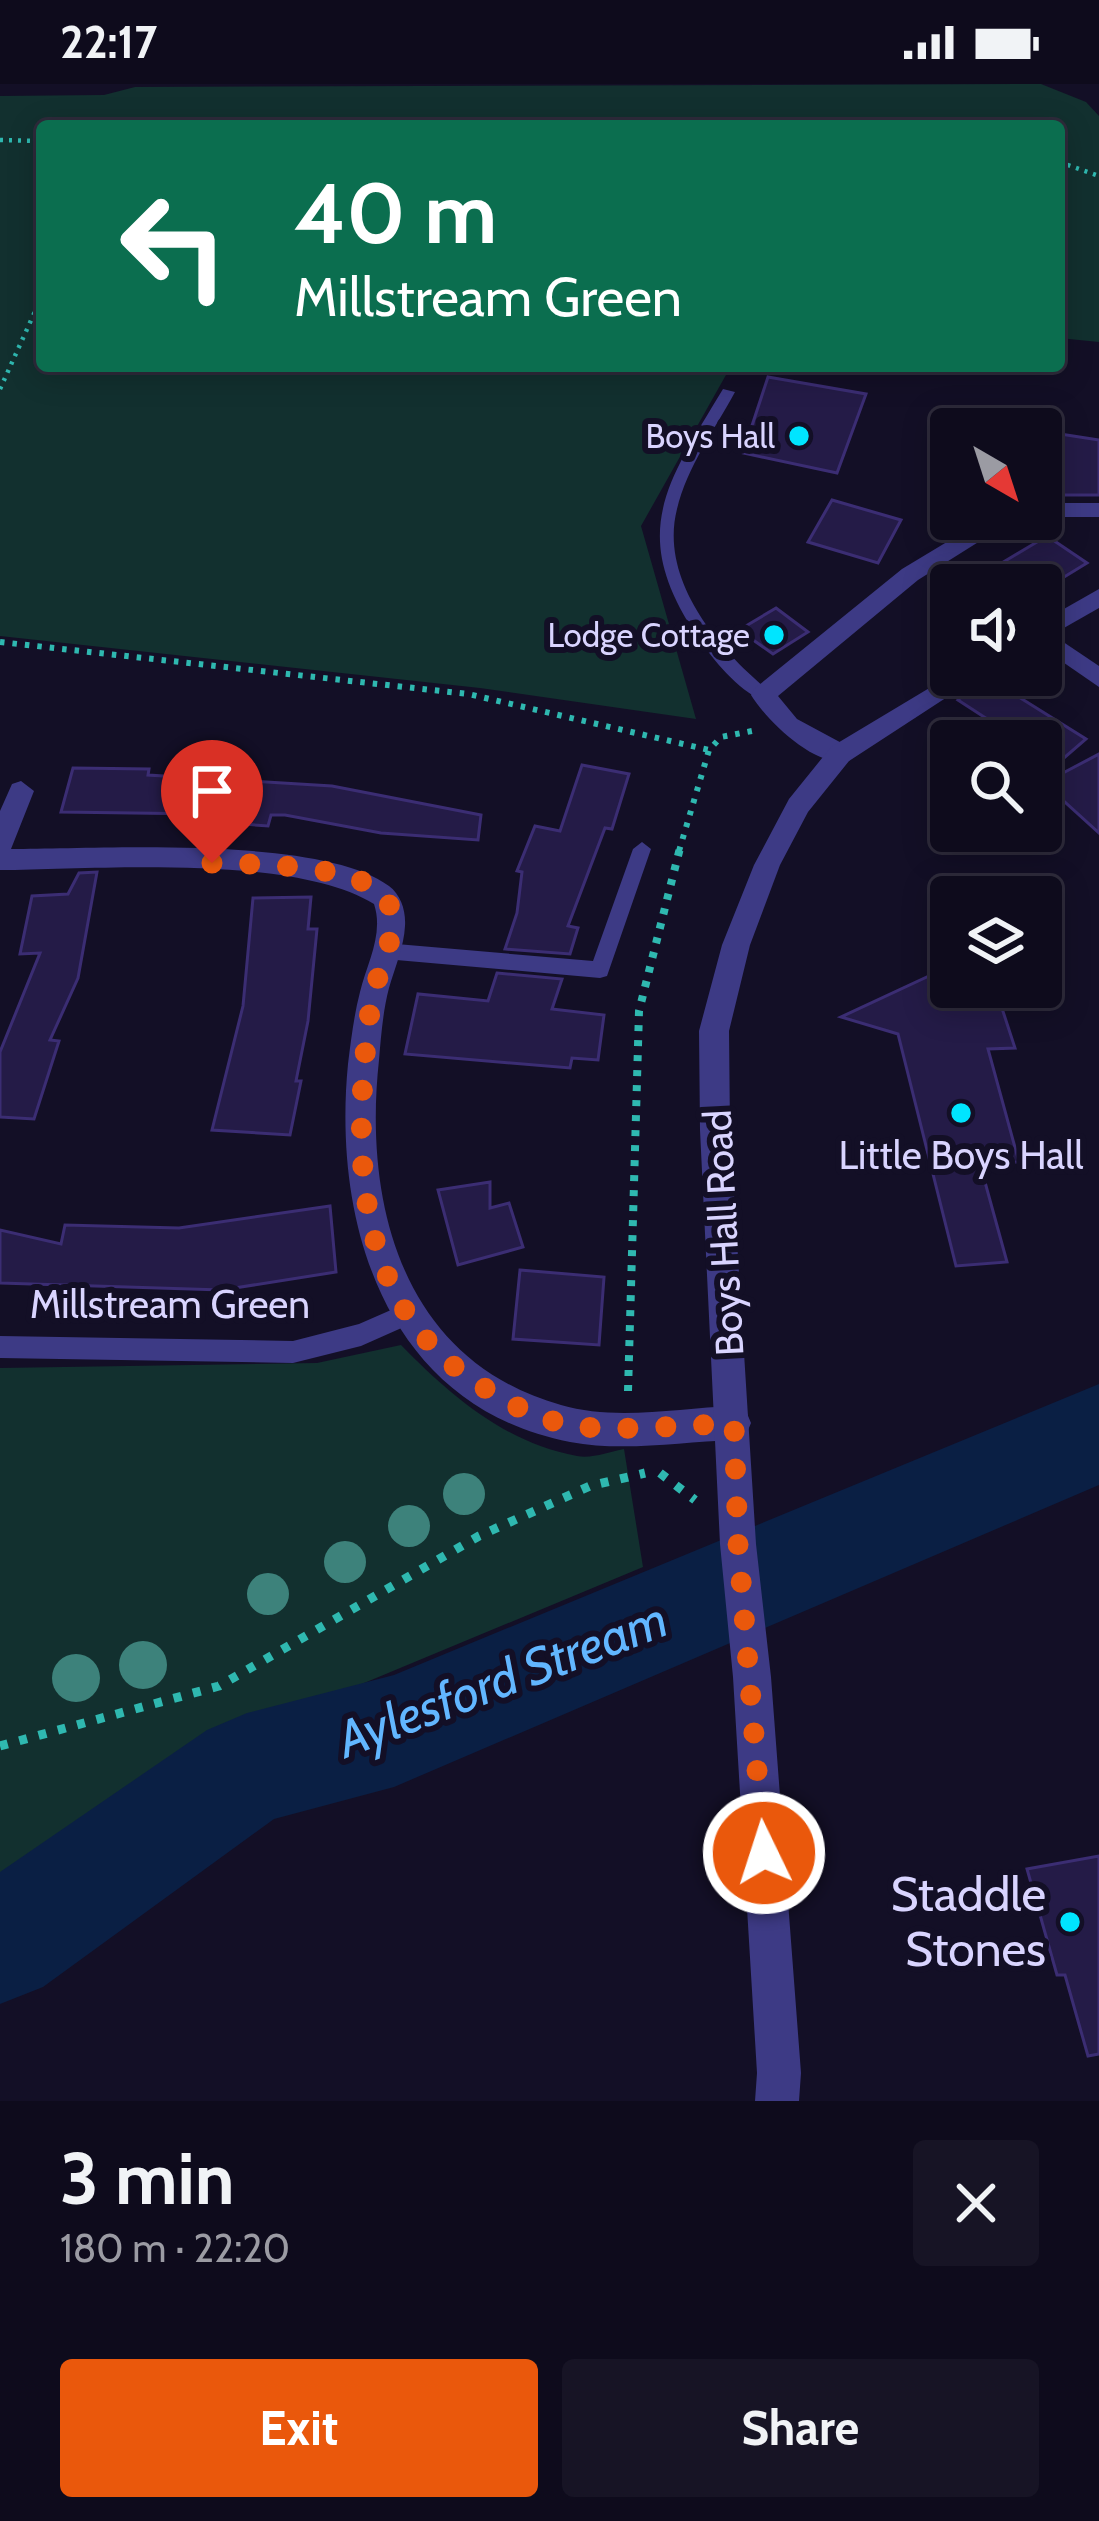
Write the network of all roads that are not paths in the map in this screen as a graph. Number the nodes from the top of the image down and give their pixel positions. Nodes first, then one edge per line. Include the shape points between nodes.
1 (728, 392) dead end
2 (1062, 510) edge
3 (1099, 510) edge
4 (959, 540) edge
5 (1099, 597) edge
6 (1062, 621) edge
7 (1062, 650) edge
8 (1099, 678) edge
9 (763, 695) junction
10 (935, 696) edge
11 (840, 754) junction
12 (20, 791) dead end
13 (0, 844) edge
14 (642, 849) dead end
15 (0, 860) edge
16 (385, 951) junction
17 (407, 1314) junction
18 (0, 1347) edge
19 (734, 1424) junction
20 (777, 2101) edge

1 - 9 lane via 667,513 671,574 691,614
2 - 3 street
4 - 9 street
5 - 6 street
7 - 8 street
9 - 11 street via 788,724
10 - 11 street, Boys Hall Road
11 - 19 street, Boys Hall Road via 798,806 767,865 714,1031
12 - 13 street
14 - 16 lane via 600,970
15 - 16 street via 257,864 366,881 386,898 394,919
16 - 17 street via 360,1112 364,1192 376,1255
17 - 18 lane, Millstream Green via 293,1352
17 - 19 street via 450,1364 502,1400 564,1424
19 - 20 street, Boys Hall Road

